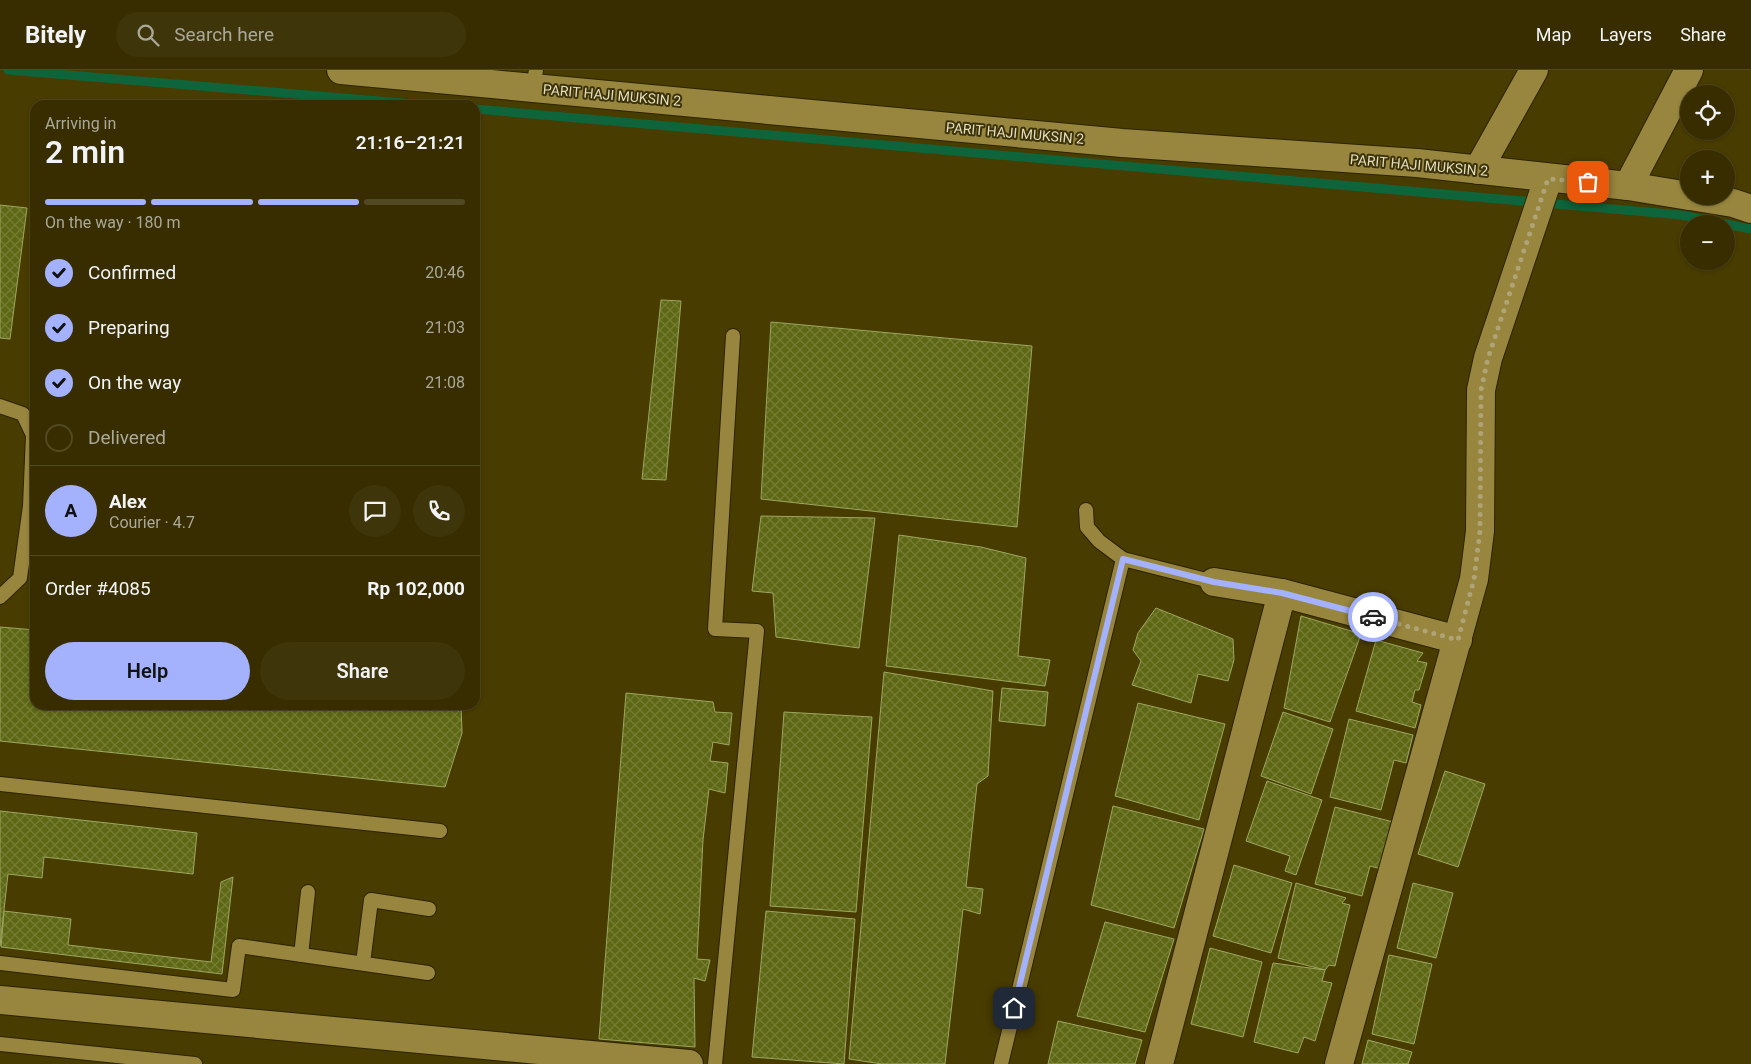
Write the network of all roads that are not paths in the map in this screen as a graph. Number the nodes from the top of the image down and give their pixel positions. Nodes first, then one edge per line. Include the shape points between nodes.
1 (351, 70) edge
2 (1534, 70) edge
3 (1689, 70) edge
4 (418, 73) edge
5 (535, 79) edge
6 (1478, 170) junction
7 (1548, 179) junction
8 (1628, 186) junction
9 (1680, 194) edge
10 (1735, 204) edge
11 (1751, 208) edge
12 (733, 336) dead end
13 (0, 406) edge
14 (30, 429) edge
15 (30, 506) edge
16 (1086, 510) dead end
17 (1123, 559) junction
18 (1214, 582) joint
19 (1282, 593) junction
20 (0, 597) edge
21 (1458, 640) junction
22 (0, 784) edge
23 (440, 832) dead end
24 (308, 892) dead end
25 (429, 909) dead end
26 (301, 955) junction
27 (0, 963) edge
28 (363, 963) junction
29 (428, 972) dead end
30 (0, 1000) edge
31 (0, 1044) edge
32 (162, 1062) edge
33 (195, 1064) edge
34 (689, 1064) edge
35 (715, 1064) edge
36 (1001, 1064) edge
37 (1159, 1064) edge
38 (1339, 1064) edge

1 - 4 street, PARIT HAJI MUKSIN 2
2 - 6 street
3 - 8 street
4 - 5 street, PARIT HAJI MUKSIN 2
5 - 6 street, PARIT HAJI MUKSIN 2 via 1122,143 1408,162
6 - 7 street, PARIT HAJI MUKSIN 2
7 - 8 street, PARIT HAJI MUKSIN 2
7 - 21 street via 1488,358 1481,390 1480,531 1474,579
8 - 9 street, PARIT HAJI MUKSIN 2
10 - 11 street, PARIT HAJI MUKSIN 2
12 - 35 lane via 715,629 757,632
13 - 14 lane via 23,414
15 - 20 lane via 20,578
16 - 17 lane via 1087,527
17 - 18 lane
17 - 36 lane
18 - 19 street
19 - 21 street
19 - 37 street
21 - 38 street
22 - 23 lane
24 - 26 lane
25 - 28 lane via 371,900
26 - 27 lane via 239,946 233,990
26 - 28 lane
28 - 29 lane
30 - 34 street
31 - 32 lane
32 - 33 lane

